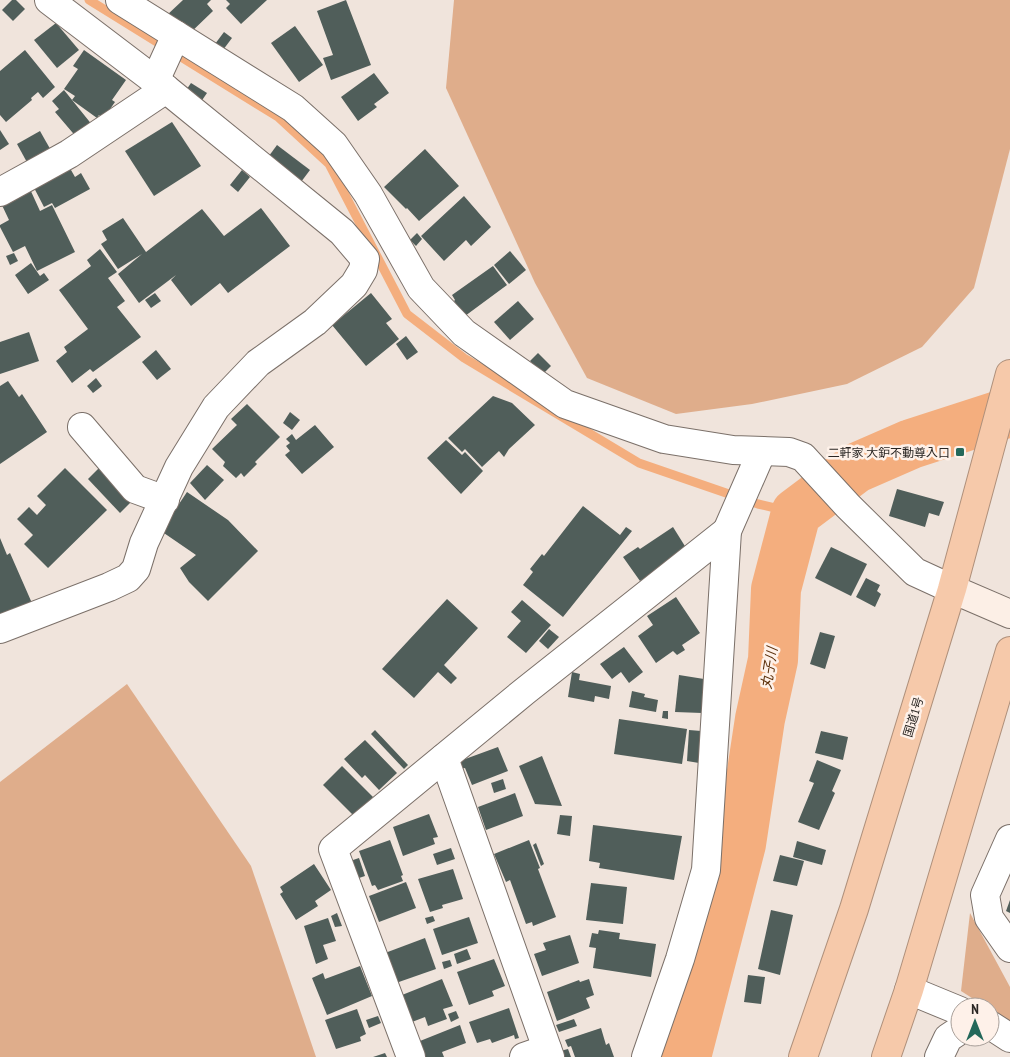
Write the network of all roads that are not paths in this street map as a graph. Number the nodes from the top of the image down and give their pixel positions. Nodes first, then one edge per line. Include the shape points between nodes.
1 (49, 0) edge
2 (120, 0) edge
3 (176, 35) junction
4 (160, 85) junction
5 (0, 192) edge
6 (402, 256) junction
7 (365, 259) junction
8 (1010, 374) edge
9 (82, 427) dead end
10 (762, 451) junction
11 (165, 500) junction
12 (728, 532) junction
13 (952, 589) junction
14 (1010, 614) edge
15 (0, 629) edge
16 (1010, 651) edge
17 (444, 758) junction
18 (1010, 839) edge
19 (1010, 948) edge
20 (909, 990) junction
21 (950, 1007) edge
22 (950, 1037) edge
23 (540, 1054) edge
24 (411, 1057) edge
25 (646, 1057) edge
26 (803, 1057) edge
27 (886, 1057) edge
28 (939, 1057) edge

1 - 4 street
2 - 3 street
3 - 4 street
3 - 6 street via 293,108 334,146 368,194
4 - 5 street via 68,154
4 - 7 street via 342,232
6 - 7 street
6 - 10 street via 421,288 464,333 565,404 664,439 733,450
7 - 11 street via 354,285 315,322 258,363 216,407 179,467
8 - 13 highway, 国道1号
9 - 11 street via 135,489
10 - 12 street
10 - 13 street via 789,452 804,458 915,572
11 - 15 street via 144,543 136,569 128,578
12 - 17 street
12 - 25 street via 706,870
13 - 14 main road
13 - 26 highway, 国道1号 via 854,909
16 - 20 highway
17 - 23 street
17 - 24 street via 333,849
18 - 19 street via 985,896 988,918
20 - 21 street
20 - 27 highway
22 - 28 street

